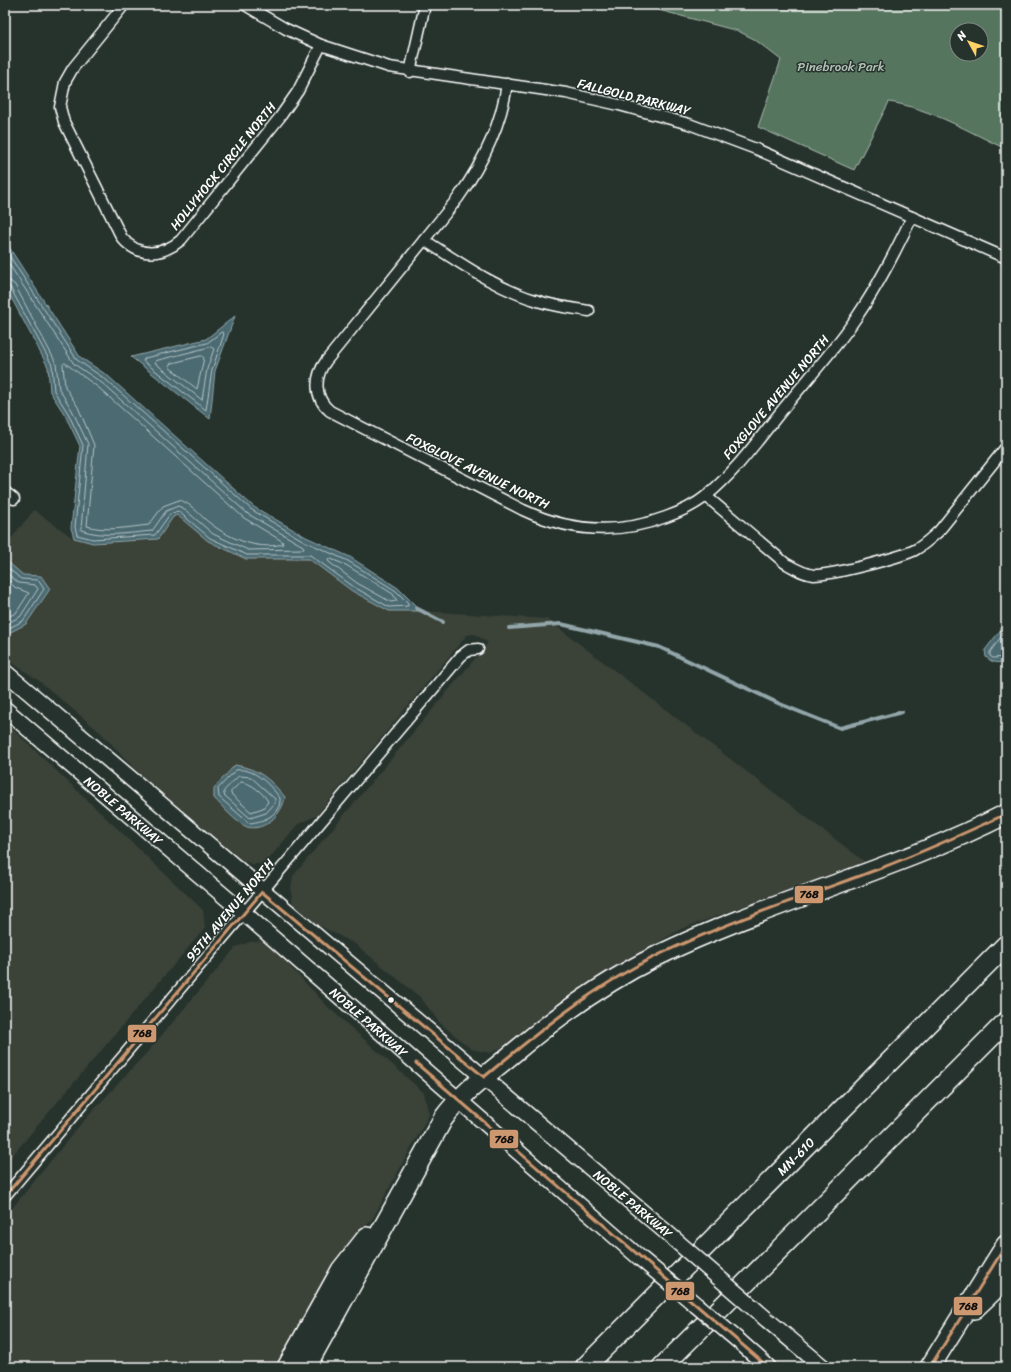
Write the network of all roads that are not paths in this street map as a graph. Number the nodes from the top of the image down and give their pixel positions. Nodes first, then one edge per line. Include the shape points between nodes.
1 (124, 5) edge
2 (245, 5) edge
3 (424, 5) edge
4 (321, 45) junction
5 (410, 72) junction
6 (507, 84) junction
7 (912, 217) junction
8 (424, 240) junction
9 (1006, 258) edge
10 (589, 311) dead end
11 (1006, 447) edge
12 (5, 492) edge
13 (706, 496) junction
14 (14, 499) dead end
15 (478, 649) dead end
16 (5, 672) edge
17 (5, 709) edge
18 (1006, 814) edge
19 (262, 892) junction
20 (244, 913) junction
21 (1006, 945) edge
22 (1006, 1022) edge
23 (484, 1077) junction
24 (457, 1100) junction
25 (5, 1196) edge
26 (393, 1210) junction
27 (1006, 1245) edge
28 (1006, 1276) edge
29 (957, 1324) junction
30 (287, 1367) edge
31 (306, 1367) edge
32 (584, 1367) edge
33 (662, 1367) edge
34 (768, 1367) edge
35 (823, 1367) edge
36 (930, 1367) edge

1 - 4 street, HOLLYHOCK CIRCLE NORTH via 64,82 60,107 64,122 122,238 136,250 145,253 164,251 180,240 280,117 298,91
2 - 4 street, FALLGOLD PARKWAY via 286,29
3 - 5 street
4 - 5 street, FALLGOLD PARKWAY via 360,59
5 - 6 street, FALLGOLD PARKWAY
6 - 7 street, FALLGOLD PARKWAY via 612,103 689,124 743,144
6 - 8 street, FOXGLOVE AVENUE NORTH via 493,136 480,166
7 - 9 street, FALLGOLD PARKWAY
7 - 13 street, FOXGLOVE AVENUE NORTH via 880,280 857,318 734,467
8 - 10 street via 520,295 536,301
8 - 13 street, FOXGLOVE AVENUE NORTH via 320,368 317,378 320,399 330,412 532,514 554,522 601,529 632,527 673,514
11 - 13 street via 939,531 927,542 915,550 900,555 828,574 812,575 798,571
12 - 14 street
15 - 19 street, 95TH AVENUE NORTH via 469,650 462,656
16 - 19 main road, NOBLE PARKWAY
17 - 20 main road, NOBLE PARKWAY
18 - 23 highway via 937,845 716,930 656,956 582,1000
19 - 20 street, 95TH AVENUE NORTH
19 - 23 main road, NOBLE PARKWAY
20 - 24 main road, NOBLE PARKWAY
20 - 25 street, 95TH AVENUE NORTH
21 - 32 highway, MN-610
22 - 33 highway
23 - 24 highway
23 - 35 main road, NOBLE PARKWAY, bridge
24 - 26 highway via 443,1118
24 - 34 main road, NOBLE PARKWAY, bridge
26 - 30 highway via 341,1270
26 - 31 highway
27 - 29 highway
28 - 29 highway
29 - 36 highway

